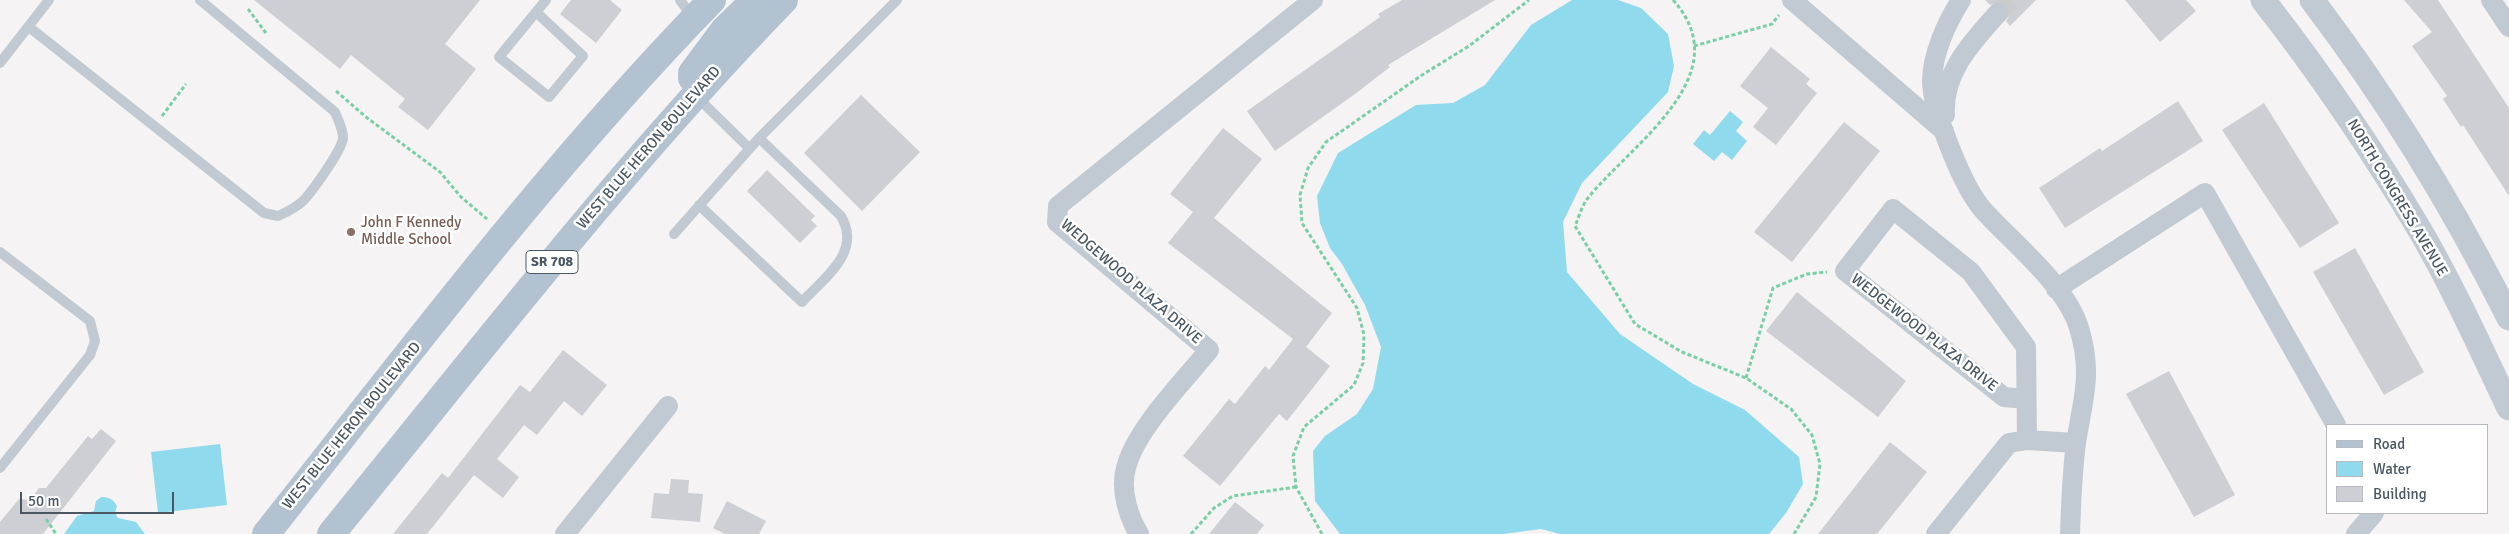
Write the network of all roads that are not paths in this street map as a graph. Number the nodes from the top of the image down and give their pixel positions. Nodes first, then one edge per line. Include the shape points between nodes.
1 (50, 0) edge
2 (200, 0) edge
3 (546, 0) edge
4 (712, 0) edge
5 (755, 0) edge
6 (784, 0) edge
7 (897, 0) edge
8 (1313, 0) edge
9 (1961, 0) edge
10 (2263, 0) edge
11 (2312, 0) edge
12 (2491, 0) edge
13 (1791, 1) edge
14 (687, 10) edge
15 (536, 12) junction
16 (1998, 13) tunnel mouth
17 (29, 27) junction
18 (2509, 28) edge
19 (0, 63) edge
20 (695, 94) junction
21 (1946, 132) junction
22 (759, 138) junction
23 (749, 148) junction
24 (699, 205) junction
25 (674, 234) dead end
26 (0, 252) edge
27 (2056, 289) junction
28 (2509, 318) edge
29 (2026, 399) junction
30 (668, 406) dead end
31 (2509, 408) edge
32 (2335, 424) edge
33 (2028, 440) junction
34 (2076, 443) junction
35 (0, 468) edge
36 (2373, 514) edge
37 (266, 534) edge
38 (331, 534) edge
39 (565, 534) edge
40 (1139, 534) edge
41 (1936, 534) edge
42 (2070, 534) edge
43 (2356, 534) edge

1 - 17 lane
2 - 17 lane via 335,112 343,138 340,152 304,200 278,216 264,213
3 - 15 lane
4 - 14 main road, WEST BLUE HERON BOULEVARD
5 - 20 main road via 724,30 692,74
6 - 20 main road, WEST BLUE HERON BOULEVARD / SR 708
7 - 22 lane
8 - 40 street, WEDGEWOOD PLAZA DRIVE via 1058,206 1057,222 1209,350 1139,437 1125,468 1124,496
9 - 21 street via 1941,42 1932,80 1938,112
10 - 31 street, NORTH CONGRESS AVENUE via 2316,69 2369,147 2421,233
11 - 28 street via 2400,126 2452,208
12 - 18 street
13 - 21 street
14 - 37 main road, WEST BLUE HERON BOULEVARD
15 - 15 lane via 499,57 549,97 583,56
16 - 21 street via 1953,72 1944,107
17 - 19 lane
20 - 23 lane
20 - 38 main road, WEST BLUE HERON BOULEVARD / SR 708 via 544,271
21 - 27 street via 1969,188 1982,209
22 - 23 lane
22 - 24 lane via 841,216 847,226 844,256 802,302
23 - 24 lane
24 - 25 lane
26 - 35 lane via 90,321 95,341 90,355
27 - 32 street via 2205,193
27 - 34 street via 2078,325 2088,366 2085,406
29 - 29 street, WEDGEWOOD PLAZA DRIVE via 2026,347 1971,272 1893,209 1845,270 2004,397
29 - 33 street, WEDGEWOOD PLAZA DRIVE
30 - 39 street
33 - 34 street
33 - 41 street via 2009,443
34 - 42 street
36 - 43 street

